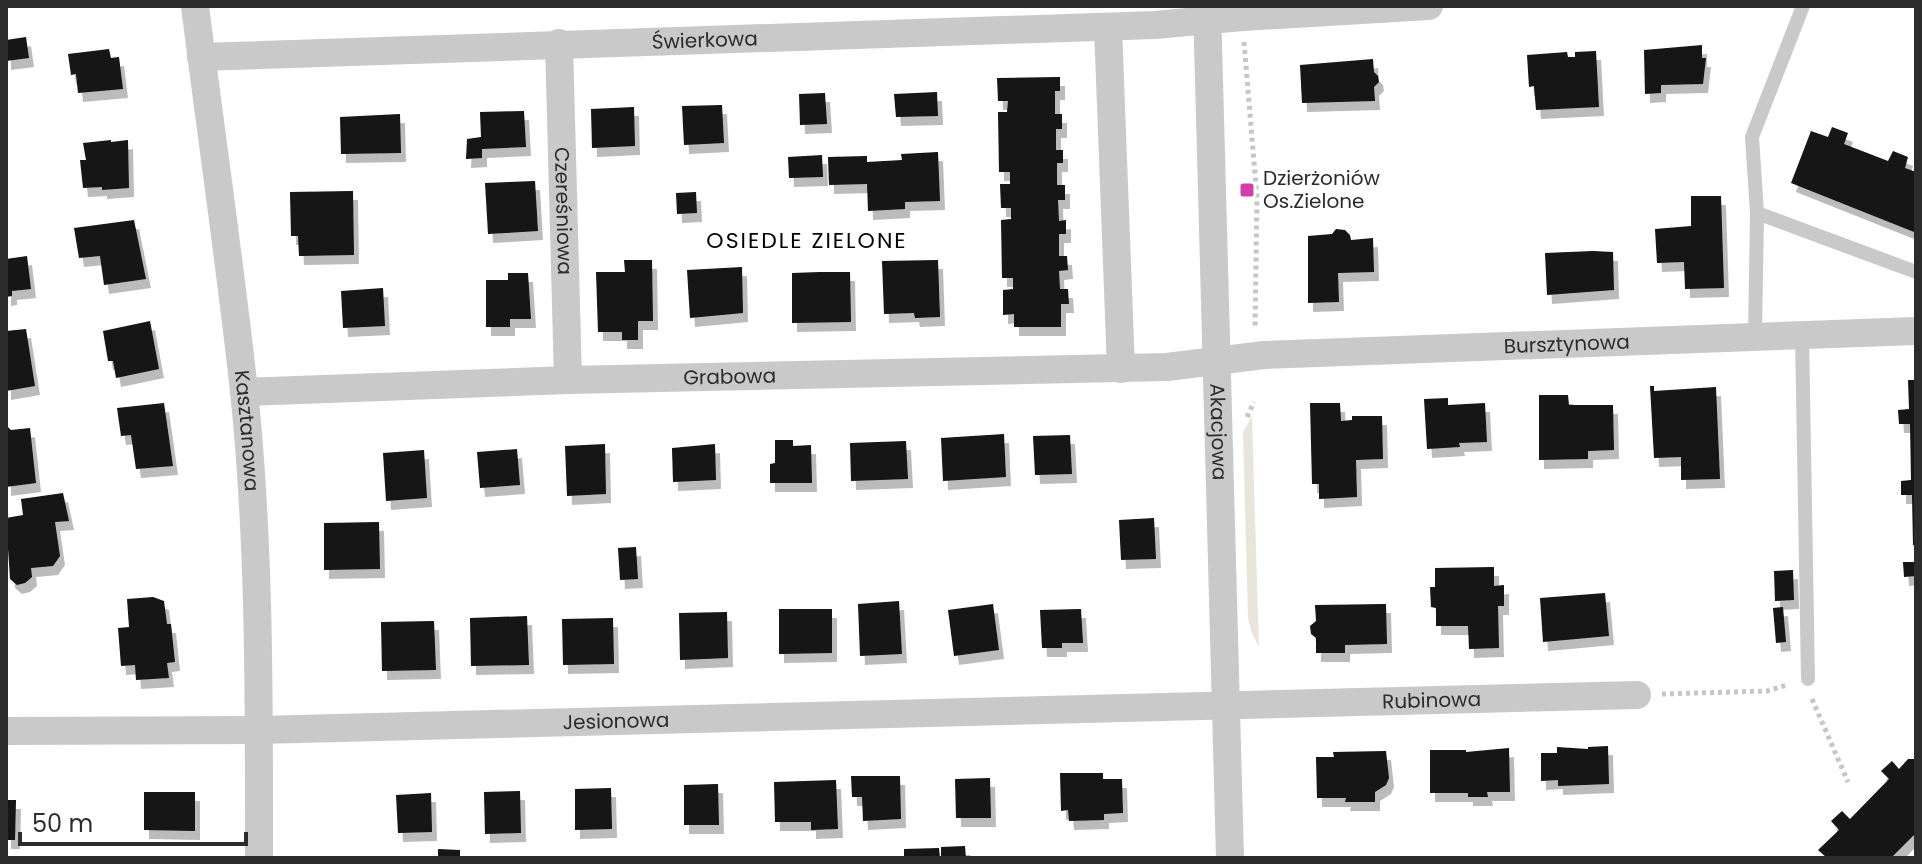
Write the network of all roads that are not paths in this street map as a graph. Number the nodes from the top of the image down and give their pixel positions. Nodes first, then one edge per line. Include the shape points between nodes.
1 (195, 6) edge
2 (1429, 6) edge
3 (1803, 6) edge
4 (1207, 13) edge
5 (1108, 27) junction
6 (559, 43) junction
7 (201, 57) junction
8 (1757, 213) junction
9 (1916, 272) edge
10 (1916, 331) edge
11 (1802, 334) junction
12 (1755, 336) junction
13 (1217, 360) junction
14 (1121, 369) junction
15 (568, 380) junction
16 (244, 392) junction
17 (1808, 679) road end
18 (1637, 695) road end
19 (1226, 706) junction
20 (259, 730) junction
21 (6, 731) edge
22 (259, 858) edge
23 (1230, 858) edge

1 - 7 street, Kasztanowa
2 - 4 street, Świerkowa
3 - 8 lane via 1752,137
4 - 5 street, Świerkowa
4 - 13 street, Akacjowa
5 - 6 street, Świerkowa
5 - 14 street
6 - 7 street, Świerkowa
6 - 15 street, Czereśniowa
7 - 16 street, Kasztanowa
8 - 9 lane
8 - 12 lane
10 - 11 street, Bursztynowa
11 - 12 street, Bursztynowa
11 - 17 lane
12 - 13 street, Bursztynowa
13 - 14 street, Grabowa
13 - 19 street, Akacjowa
14 - 15 street, Grabowa
15 - 16 street, Grabowa
16 - 20 street, Kasztanowa
18 - 19 street, Rubinowa
19 - 20 street, Jesionowa
19 - 23 street, Akacjowa
20 - 21 street, Jesionowa
20 - 22 street, Kasztanowa

